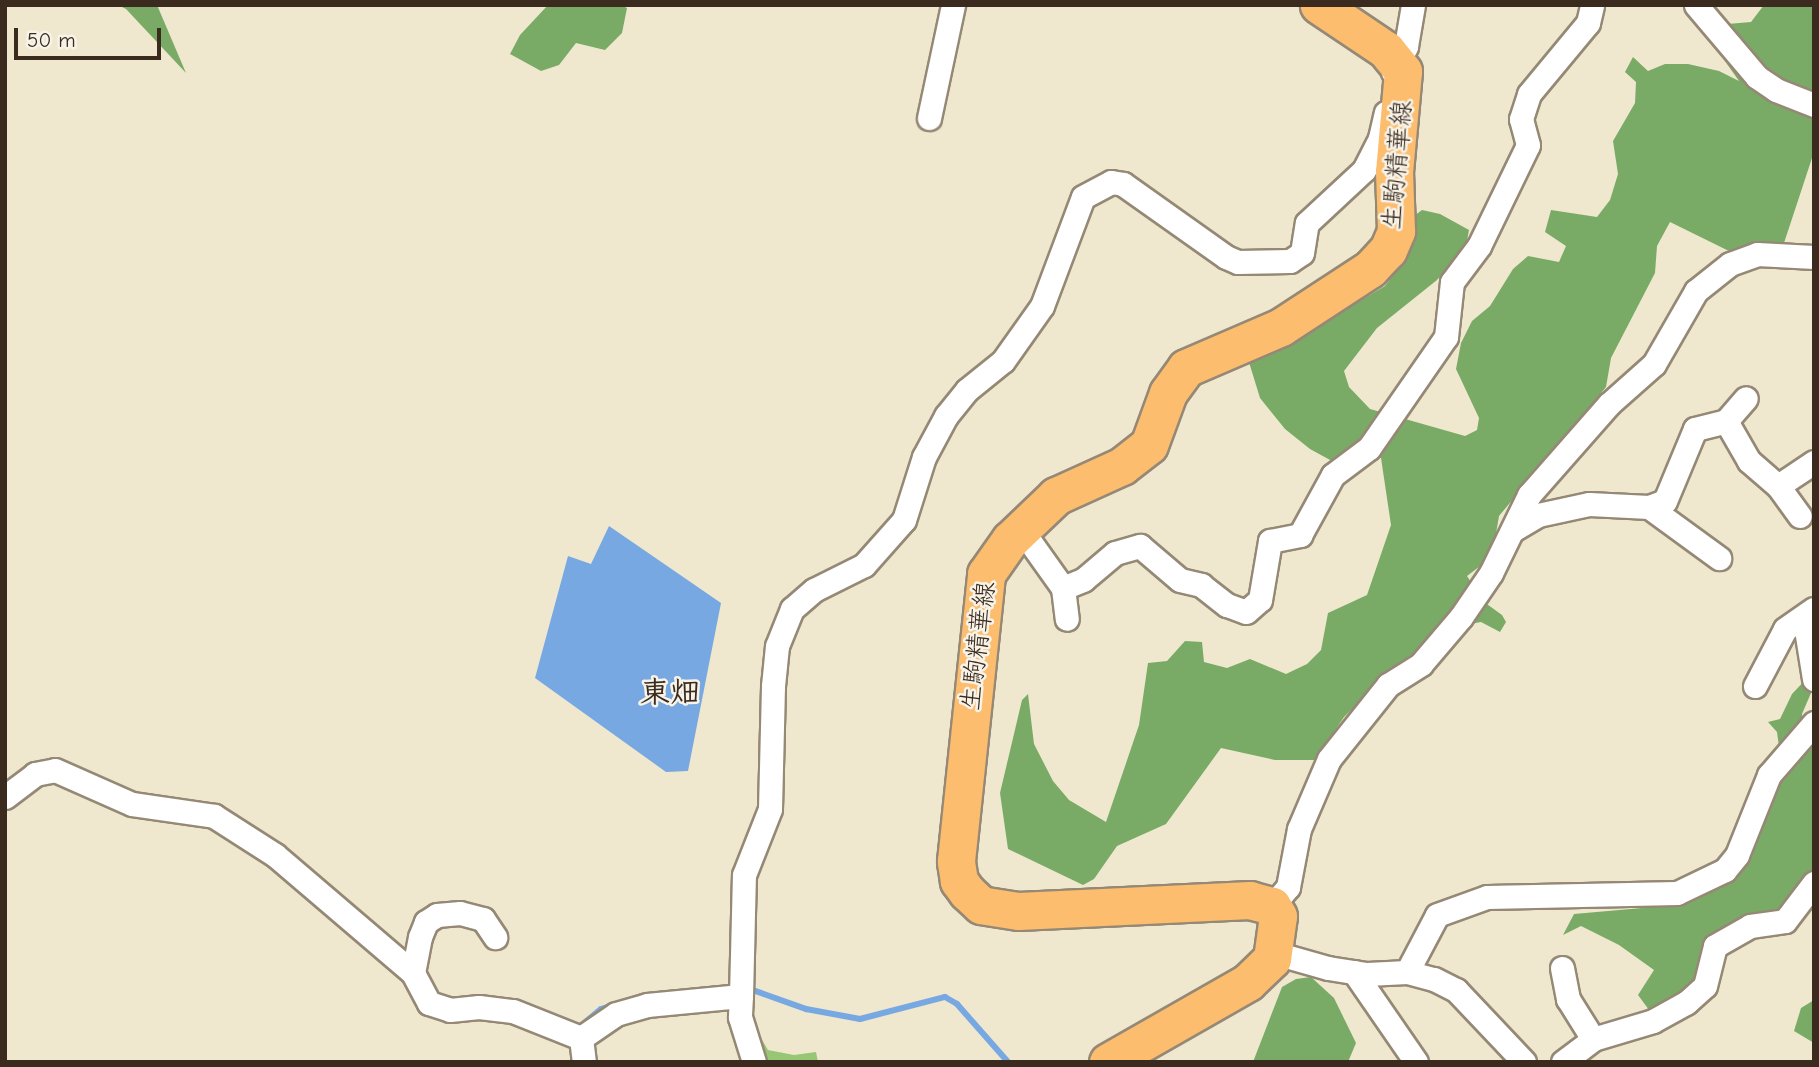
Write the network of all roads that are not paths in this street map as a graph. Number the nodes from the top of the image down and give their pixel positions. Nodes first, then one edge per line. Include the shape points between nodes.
1 (953, 5) edge
2 (1319, 5) edge
3 (1413, 5) edge
4 (1592, 5) edge
5 (1696, 5) edge
6 (1397, 61) junction
7 (1814, 105) edge
8 (929, 118) dead end
9 (1814, 257) edge
10 (1746, 398) dead end
11 (1726, 421) junction
12 (1814, 462) edge
13 (1778, 486) junction
14 (1649, 507) junction
15 (1800, 516) dead end
16 (1021, 529) junction
17 (1513, 530) junction
18 (1719, 558) dead end
19 (1063, 588) junction
20 (1809, 613) edge
21 (1067, 619) dead end
22 (1814, 679) edge
23 (1755, 686) dead end
24 (1814, 723) edge
25 (5, 797) edge
26 (1814, 883) edge
27 (1272, 906) junction
28 (495, 937) dead end
29 (1275, 953) junction
30 (1562, 968) dead end
31 (1407, 971) junction
32 (1354, 972) junction
33 (413, 973) junction
34 (741, 996) junction
35 (581, 1038) junction
36 (1593, 1039) junction
37 (584, 1062) edge
38 (754, 1062) edge
39 (1108, 1062) edge
40 (1416, 1062) edge
41 (1524, 1062) edge
42 (1563, 1062) edge

1 - 8 street
2 - 6 main road, 生駒精華線
3 - 6 street via 1406,47
4 - 19 street via 1588,23 1529,94 1521,119 1528,145 1479,246 1451,282 1446,337 1369,448 1333,475 1300,535 1270,541 1260,600 1246,612 1227,605 1201,585 1180,580 1140,546 1115,553 1083,580
5 - 7 street via 1757,77
6 - 16 main road, 生駒精華線 via 1405,80 1394,172 1396,231 1388,250 1370,269 1281,327 1186,368 1171,386 1149,444 1122,466 1056,496
6 - 34 street via 1374,154 1351,185 1307,223 1302,253 1290,261 1238,262 1226,257 1123,184 1111,182 1083,197 1042,306 1003,361 967,390 946,416 924,457 904,520 864,565 814,590 792,609 777,646 771,809 742,888
9 - 17 street via 1757,254 1710,277 1696,291 1662,354 1609,404 1529,495
10 - 11 street
11 - 13 street via 1749,461
11 - 14 street via 1695,429 1665,501
12 - 13 street
13 - 15 street
14 - 17 street via 1589,503 1538,515
14 - 18 street
16 - 19 street
16 - 27 main road, 生駒精華線 via 994,558 983,593 956,861 967,892 981,905 1018,911 1250,900
17 - 27 street via 1461,617 1421,664 1388,685 1329,759 1299,829 1287,887
19 - 21 street
20 - 22 street
20 - 23 street via 1785,629
24 - 31 street via 1769,775 1737,855 1725,870 1677,893 1486,898 1437,915
25 - 33 street via 35,774 55,770 132,804 214,816 275,855
26 - 36 street via 1785,921 1750,926 1715,946 1705,986 1686,1003 1653,1021
27 - 29 main road via 1278,916
28 - 33 street via 483,919 460,913 437,915 426,922 420,936
29 - 32 street
29 - 39 main road via 1236,989
30 - 36 street via 1568,999
31 - 32 street
31 - 41 street via 1456,990
32 - 40 street
33 - 35 street via 429,1003 440,1009 479,1006 513,1011
34 - 35 street via 647,1005 616,1014
34 - 38 street via 740,1017
35 - 37 street
36 - 42 street

